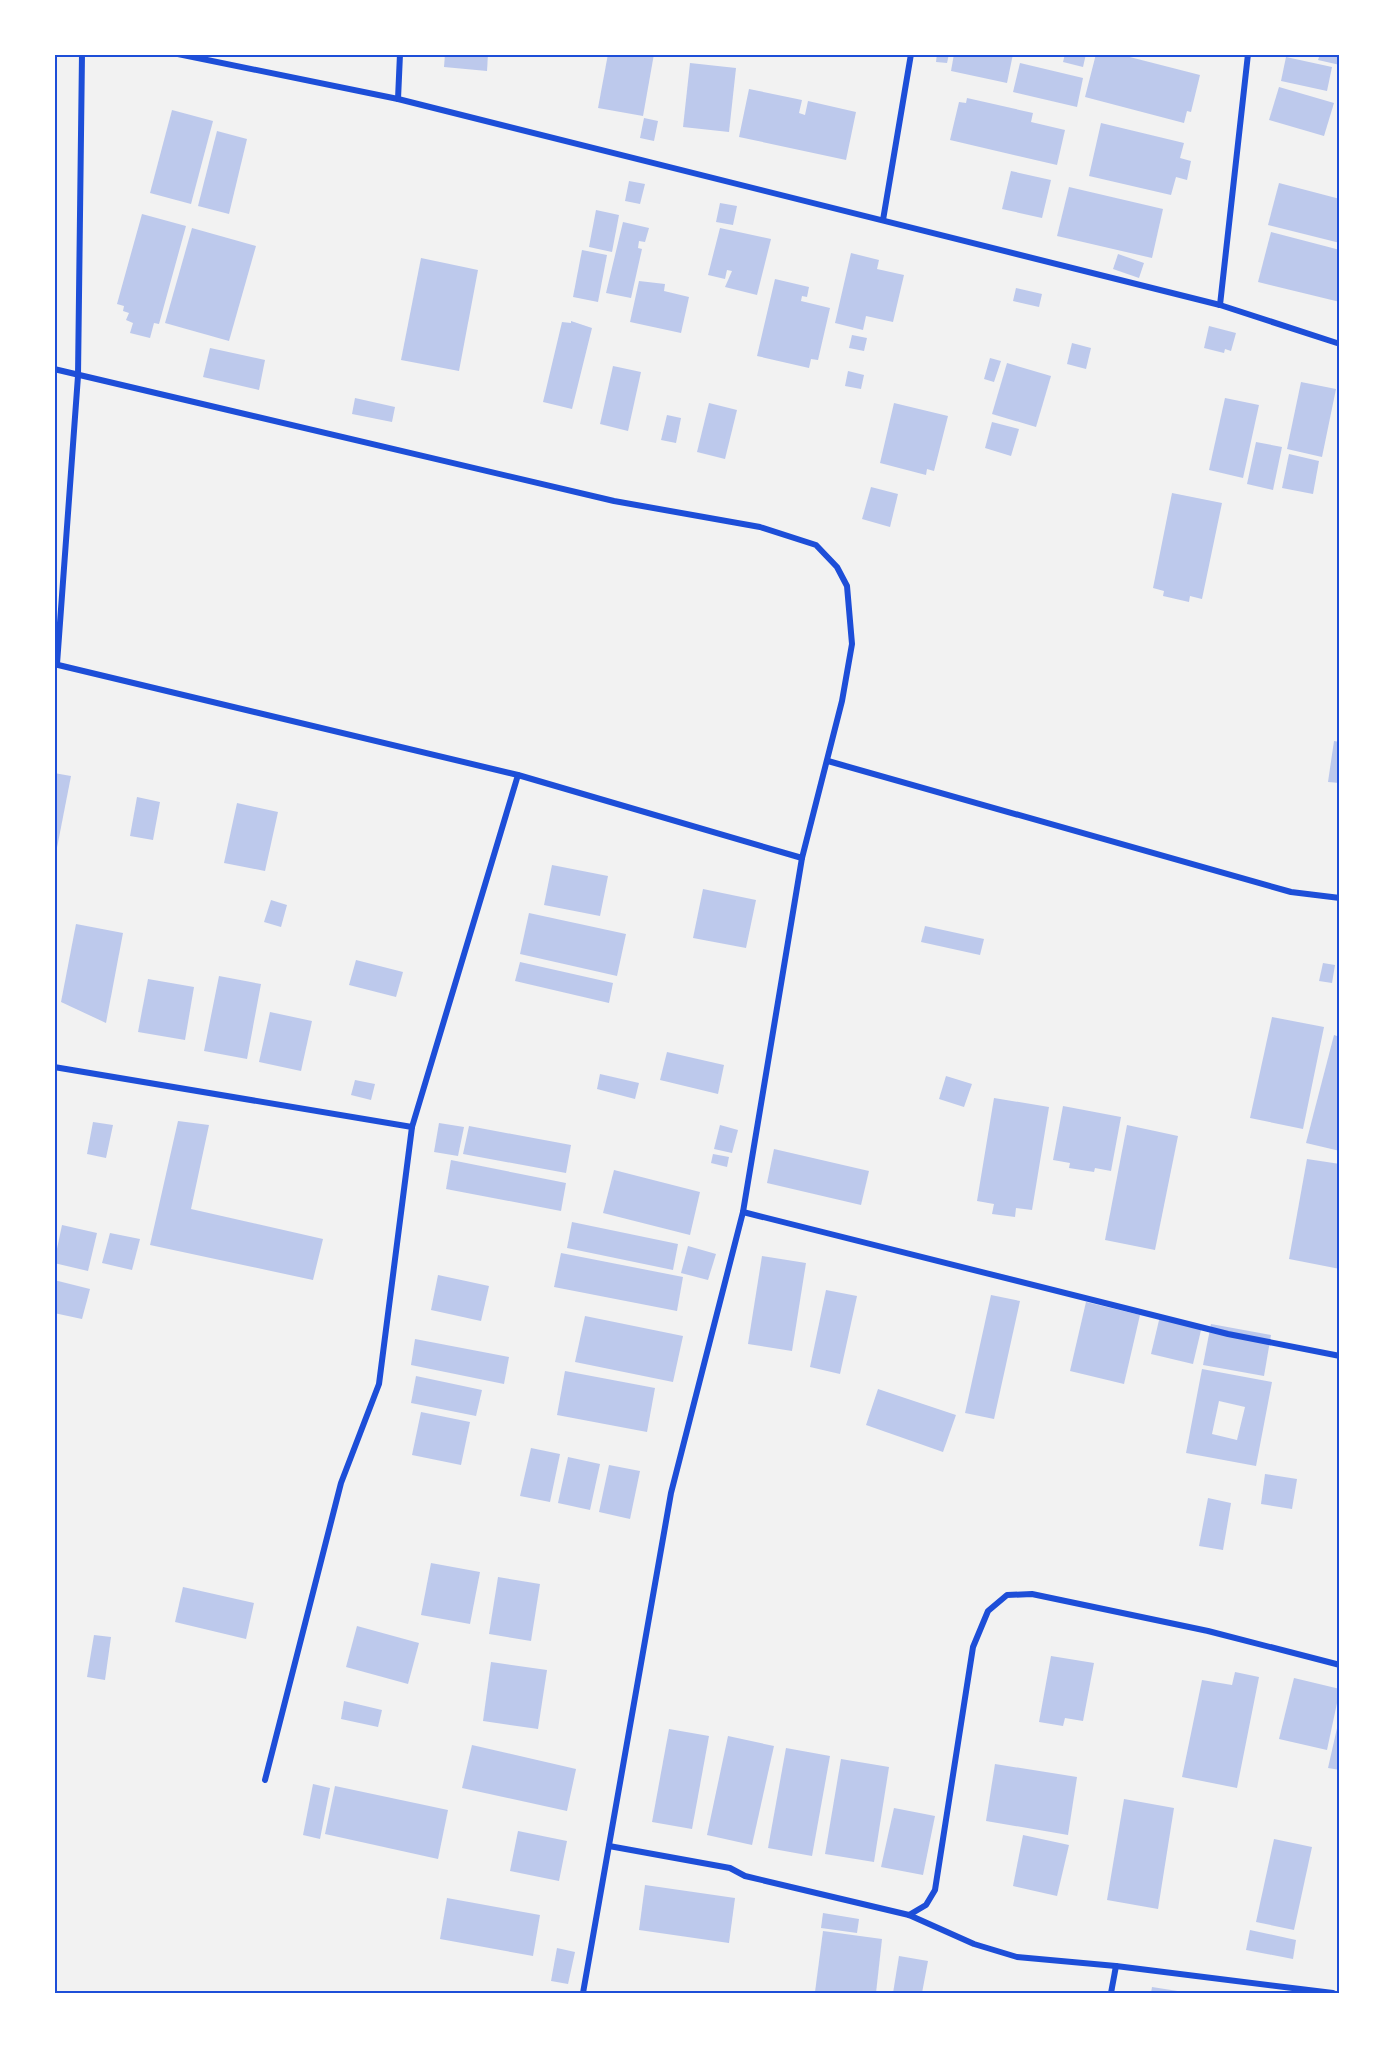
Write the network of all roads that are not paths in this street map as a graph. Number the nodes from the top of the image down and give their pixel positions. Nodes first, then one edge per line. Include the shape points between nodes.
1 (82, 54) edge
2 (178, 54) edge
3 (400, 54) edge
4 (911, 54) edge
5 (1248, 54) edge
6 (398, 99) junction
7 (883, 220) junction
8 (1220, 305) junction
9 (1340, 344) edge
10 (54, 369) edge
11 (78, 376) junction
12 (55, 664) edge
13 (828, 761) junction
14 (518, 775) junction
15 (802, 858) junction
16 (1340, 898) edge
17 (54, 1067) edge
18 (412, 1127) junction
19 (743, 1212) junction
20 (1340, 1356) edge
21 (1340, 1665) edge
22 (265, 1780) dead end
23 (609, 1846) junction
24 (909, 1915) junction
25 (1116, 1966) junction
26 (583, 1993) edge
27 (1111, 1993) edge
28 (1333, 1993) edge

1 - 11 street
2 - 6 street
3 - 6 street
4 - 7 street
5 - 8 street
6 - 7 street
7 - 8 street
8 - 9 street
10 - 11 street
11 - 12 street
11 - 13 street via 614,501 760,527 816,545 837,567 847,586 852,644
12 - 14 street
13 - 15 street
13 - 16 street via 1292,892
14 - 15 street
14 - 18 street
15 - 19 street
17 - 18 street
18 - 22 street via 379,1384 341,1483
19 - 20 street via 1228,1334
19 - 23 street via 671,1493
21 - 24 street via 1208,1631 1032,1594 1008,1595 988,1611 973,1647 935,1890 926,1905
23 - 24 street via 730,1868 745,1876
23 - 26 street
24 - 25 street via 974,1944 1017,1957
25 - 27 street
25 - 28 street

